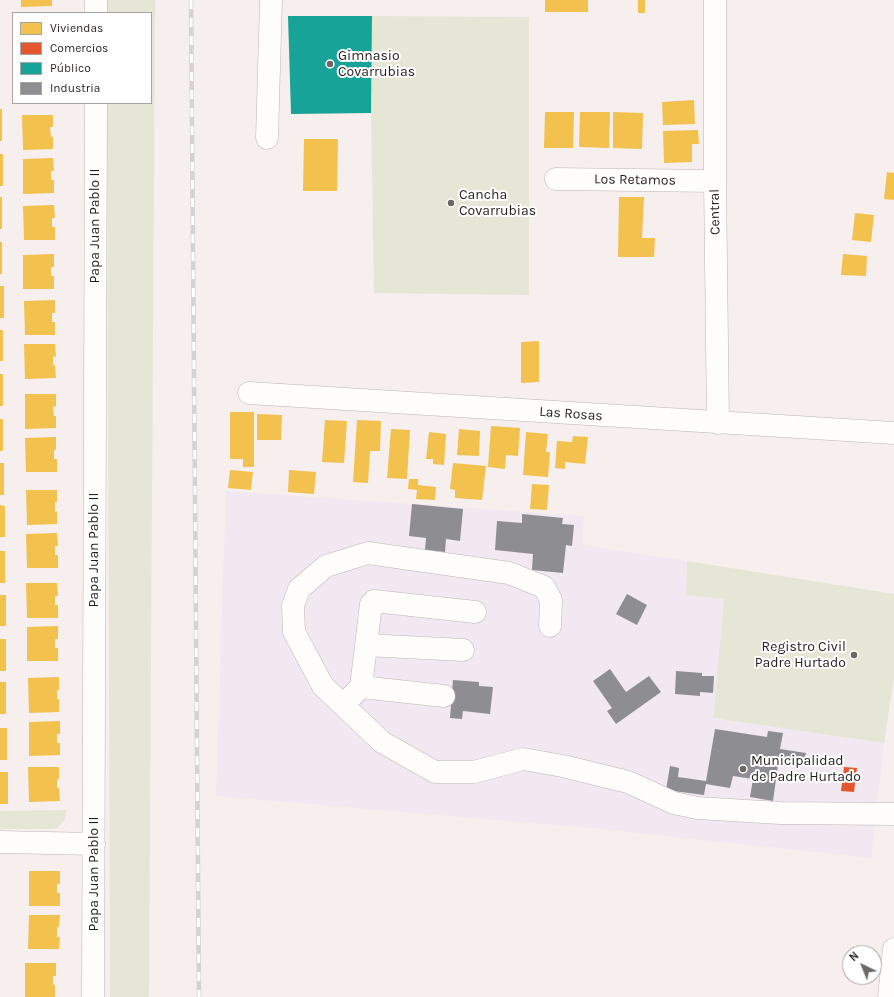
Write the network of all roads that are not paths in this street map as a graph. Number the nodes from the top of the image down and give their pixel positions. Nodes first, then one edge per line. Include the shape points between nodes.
1 (96, 0) edge
2 (271, 0) edge
3 (715, 0) edge
4 (96, 12) edge
5 (96, 104) edge
6 (266, 138) dead end
7 (556, 179) dead end
8 (715, 181) junction
9 (249, 393) dead end
10 (718, 423) junction
11 (894, 434) edge
12 (475, 612) dead end
13 (550, 626) dead end
14 (366, 645) junction
15 (463, 650) dead end
16 (360, 687) junction
17 (444, 696) dead end
18 (343, 705) junction
19 (894, 814) edge
20 (0, 842) edge
21 (94, 844) junction
22 (894, 949) edge
23 (93, 997) edge
24 (889, 997) edge

1 - 4 street
2 - 6 street
3 - 8 street, Central
5 - 21 street, Papa Juan Pablo II
7 - 8 street, Los Retamos
8 - 10 street, Central
9 - 10 street, Las Rosas
10 - 11 street, Las Rosas
12 - 14 street via 374,601 371,604
13 - 18 street via 551,600 544,587 509,573 368,553 326,566 299,589 293,606 294,632 323,686
14 - 15 street
14 - 16 street
16 - 17 street
16 - 18 street
18 - 19 street via 382,742 435,772 474,772 523,759 628,782 674,803 697,808 780,813
20 - 21 street
21 - 23 street, Papa Juan Pablo II
22 - 24 street

